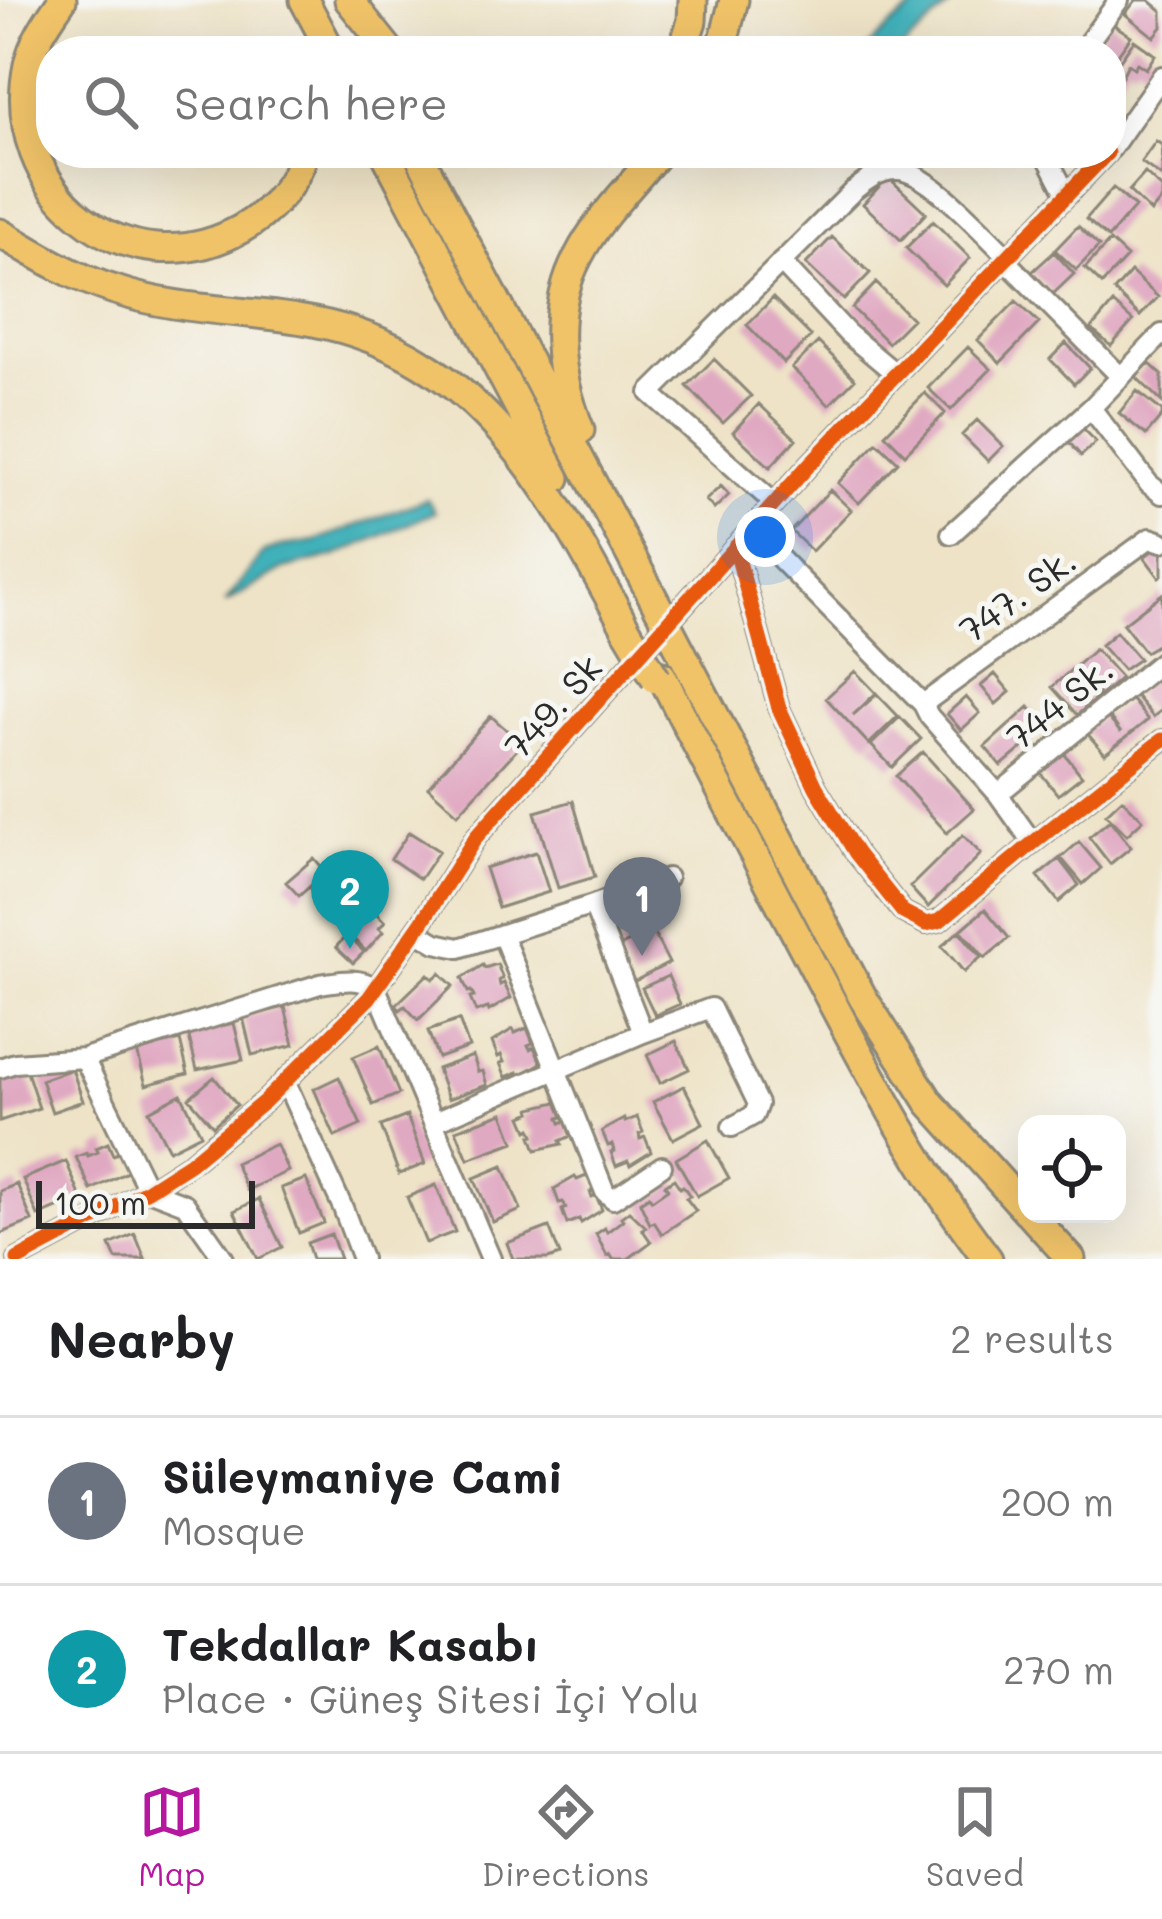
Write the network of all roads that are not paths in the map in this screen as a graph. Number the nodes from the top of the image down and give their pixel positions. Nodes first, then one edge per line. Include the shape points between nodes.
1 (62, 0) edge
2 (292, 0) edge
3 (304, 0) edge
4 (338, 0) edge
5 (349, 0) edge
6 (693, 0) edge
7 (734, 0) edge
8 (1120, 0) edge
9 (40, 36) edge
10 (303, 36) edge
11 (323, 36) edge
12 (356, 36) edge
13 (378, 36) edge
14 (687, 36) edge
15 (725, 36) edge
16 (1093, 36) edge
17 (36, 44) edge
18 (1162, 76) edge
19 (1126, 127) edge
20 (36, 158) edge
21 (40, 168) edge
22 (299, 168) edge
23 (393, 168) edge
24 (426, 168) edge
25 (646, 168) edge
26 (1053, 168) edge
27 (1093, 168) edge
28 (1067, 195) junction
29 (0, 233) edge
30 (1006, 258) junction
31 (781, 262) junction
32 (1162, 334) edge
33 (896, 374) junction
34 (1121, 377) junction
35 (1091, 408) junction
36 (1162, 494) edge
37 (774, 503) junction
38 (751, 529) junction
39 (951, 534) dead end
40 (1162, 542) edge
41 (735, 547) junction
42 (654, 600) junction
43 (632, 630) junction
44 (1162, 661) edge
45 (926, 710) junction
46 (1162, 740) edge
47 (998, 794) junction
48 (1033, 843) junction
49 (667, 878) dead end
50 (593, 905) junction
51 (416, 931) junction
52 (502, 934) junction
53 (376, 988) junction
54 (643, 1034) junction
55 (84, 1058) junction
56 (0, 1068) edge
57 (559, 1070) junction
58 (285, 1081) junction
59 (434, 1122) junction
60 (732, 1127) dead end
61 (662, 1166) dead end
62 (148, 1190) junction
63 (1018, 1201) edge
64 (1038, 1223) edge
65 (18, 1259) edge
66 (224, 1259) edge
67 (362, 1259) edge
68 (491, 1259) edge
69 (988, 1259) edge
70 (1071, 1259) edge

1 - 9 highway
2 - 10 highway
3 - 11 highway
4 - 12 highway
5 - 13 highway
6 - 14 highway
7 - 15 highway
8 - 16 street
17 - 20 highway via 24,98
18 - 19 street, 749. Sk
21 - 22 highway via 84,221 153,250 186,250 255,222
23 - 43 highway
24 - 42 highway
25 - 42 highway via 578,256 559,325 572,412
26 - 28 street
27 - 28 street, 749. Sk
28 - 30 street, 749. Sk
29 - 43 highway via 118,292 315,322 418,361 509,437
30 - 31 street via 925,179 899,169 853,190
30 - 33 street, 749. Sk
30 - 34 street
31 - 33 street
31 - 37 street via 650,393
32 - 34 street
33 - 37 street, 749. Sk
34 - 35 street
35 - 36 street
35 - 39 street
37 - 38 street, 749. Sk
38 - 41 street, 749. Sk
38 - 45 street
40 - 45 street, 747. Sk. via 1150,538
41 - 48 street via 797,748 856,853 903,912 926,924 939,921
41 - 51 street, 749. Sk via 476,837
42 - 63 highway, bridge via 863,998 930,1103
43 - 69 highway, bridge via 905,1134
44 - 47 street, 744 Sk.
45 - 47 street
46 - 48 street
47 - 48 street
49 - 50 street
50 - 52 street
50 - 54 street
51 - 52 street via 459,948
51 - 53 street, 749. Sk
52 - 57 street
53 - 55 street via 351,979 320,984
53 - 58 street, 749. Sk
53 - 59 street
54 - 57 street
54 - 60 street via 711,1008 758,1103 754,1115
55 - 56 street
55 - 62 street
57 - 59 street
57 - 61 street via 605,1192 613,1198
58 - 62 street, 749. Sk
58 - 67 street
59 - 68 street
62 - 65 street, 749. Sk
62 - 66 street via 185,1204
64 - 70 highway

